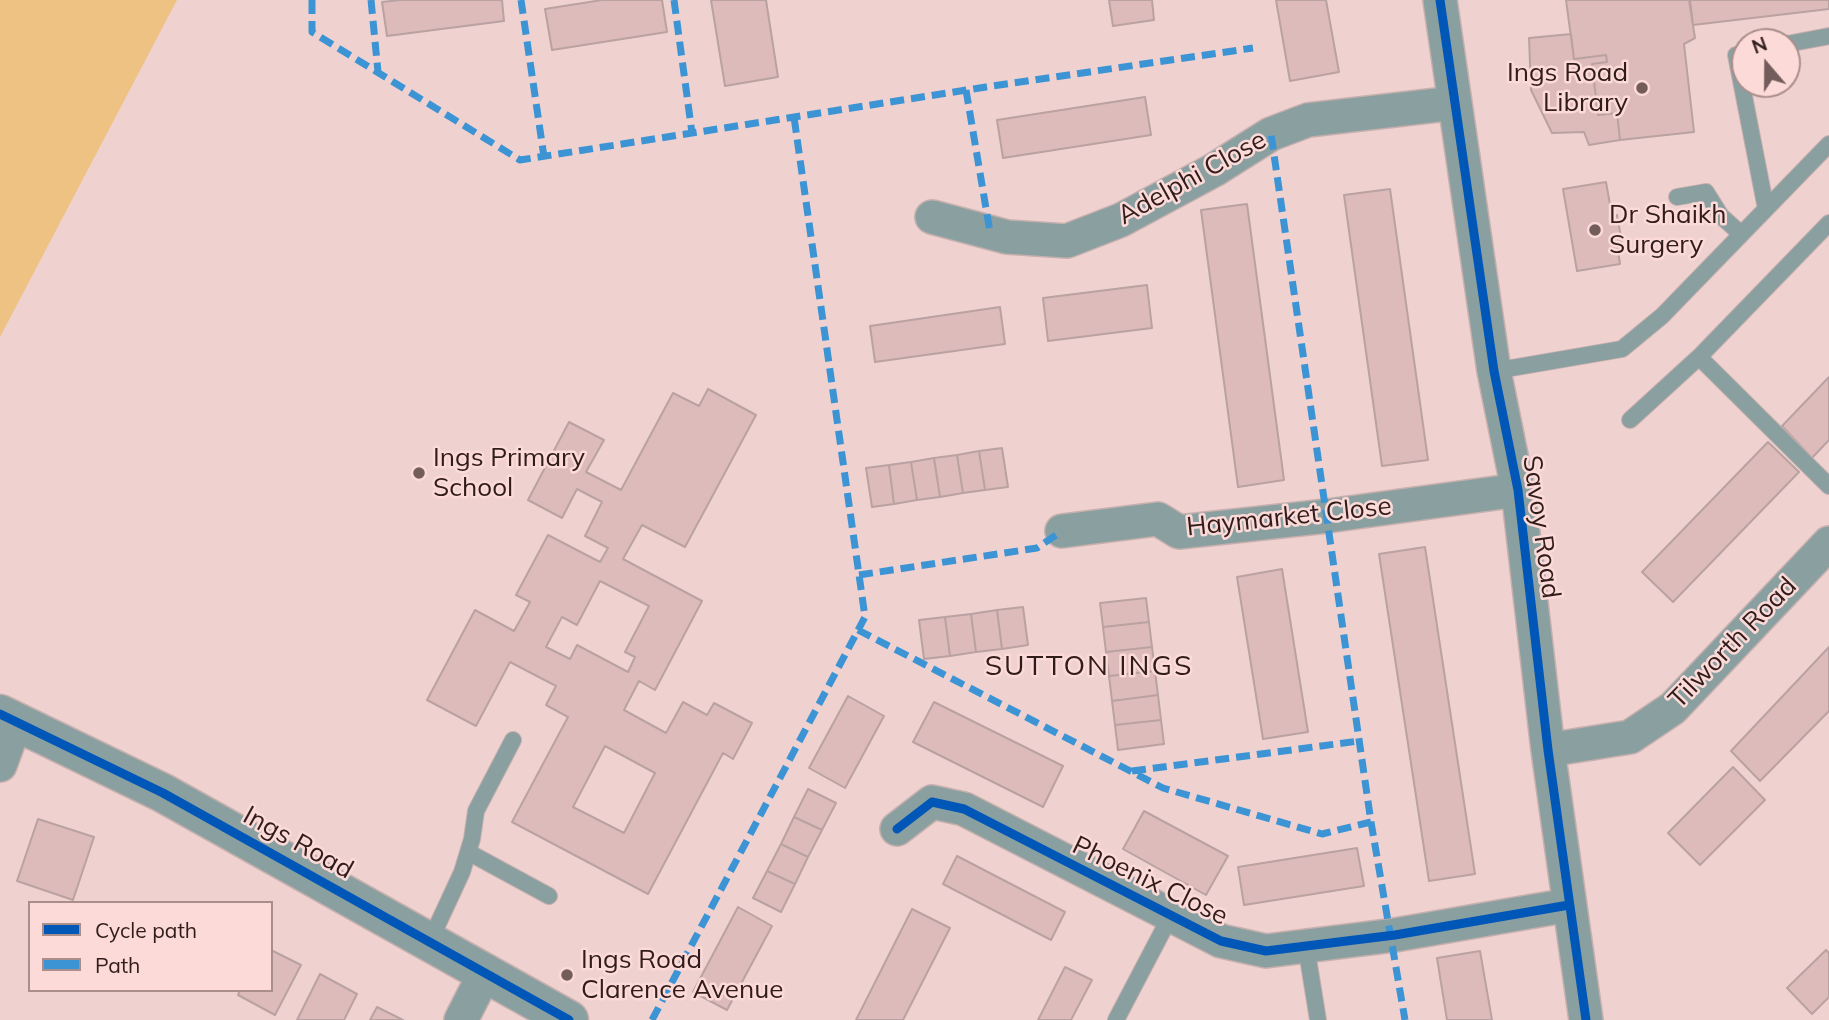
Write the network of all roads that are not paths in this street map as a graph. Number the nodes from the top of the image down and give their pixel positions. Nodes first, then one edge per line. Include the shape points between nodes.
1 (1441, 7) edge
2 (1829, 36) edge
3 (1801, 41) edge
4 (1744, 98) edge
5 (1455, 103) junction
6 (1829, 144) edge
7 (1677, 197) dead end
8 (1766, 209) junction
9 (932, 217) dead end
10 (1829, 222) edge
11 (1741, 234) junction
12 (1699, 357) junction
13 (1494, 370) junction
14 (1630, 420) dead end
15 (1829, 486) edge
16 (1518, 490) junction
17 (1062, 531) dead end
18 (1829, 543) edge
19 (8, 718) edge
20 (513, 740) dead end
21 (1548, 750) junction
22 (0, 765) edge
23 (897, 829) dead end
24 (468, 852) junction
25 (549, 896) dead end
26 (1569, 905) junction
27 (1170, 917) junction
28 (430, 941) junction
29 (1306, 946) junction
30 (486, 971) junction
31 (461, 1020) edge
32 (569, 1020) edge
33 (1116, 1020) edge
34 (1318, 1020) edge
35 (1586, 1020) edge

1 - 5 street, Savoy Road
2 - 3 lane
4 - 8 lane
5 - 9 street, Adelphi Close via 1308,120 1271,134 1121,220 1068,241 1007,237
5 - 13 street, Savoy Road
6 - 8 lane
7 - 11 lane via 1706,192 1721,216
8 - 11 lane
10 - 12 lane
11 - 13 lane via 1662,316 1622,349
12 - 14 lane
12 - 15 lane
13 - 16 street, Savoy Road
16 - 17 street, Haymarket Close via 1179,532 1158,519
16 - 21 street, Savoy Road
18 - 21 street, Tilworth Road via 1674,708 1630,737
19 - 22 street
19 - 28 street, Ings Road via 163,793
20 - 24 lane via 477,811
21 - 26 street, Savoy Road
23 - 27 street, Phoenix Close via 932,802 964,809
24 - 25 lane
24 - 28 lane
26 - 29 street, Phoenix Close
26 - 35 street, Savoy Road
27 - 29 street, Phoenix Close via 1220,941 1266,951
27 - 33 lane
28 - 30 street, Ings Road
29 - 34 lane
30 - 31 street
30 - 32 street, Ings Road

